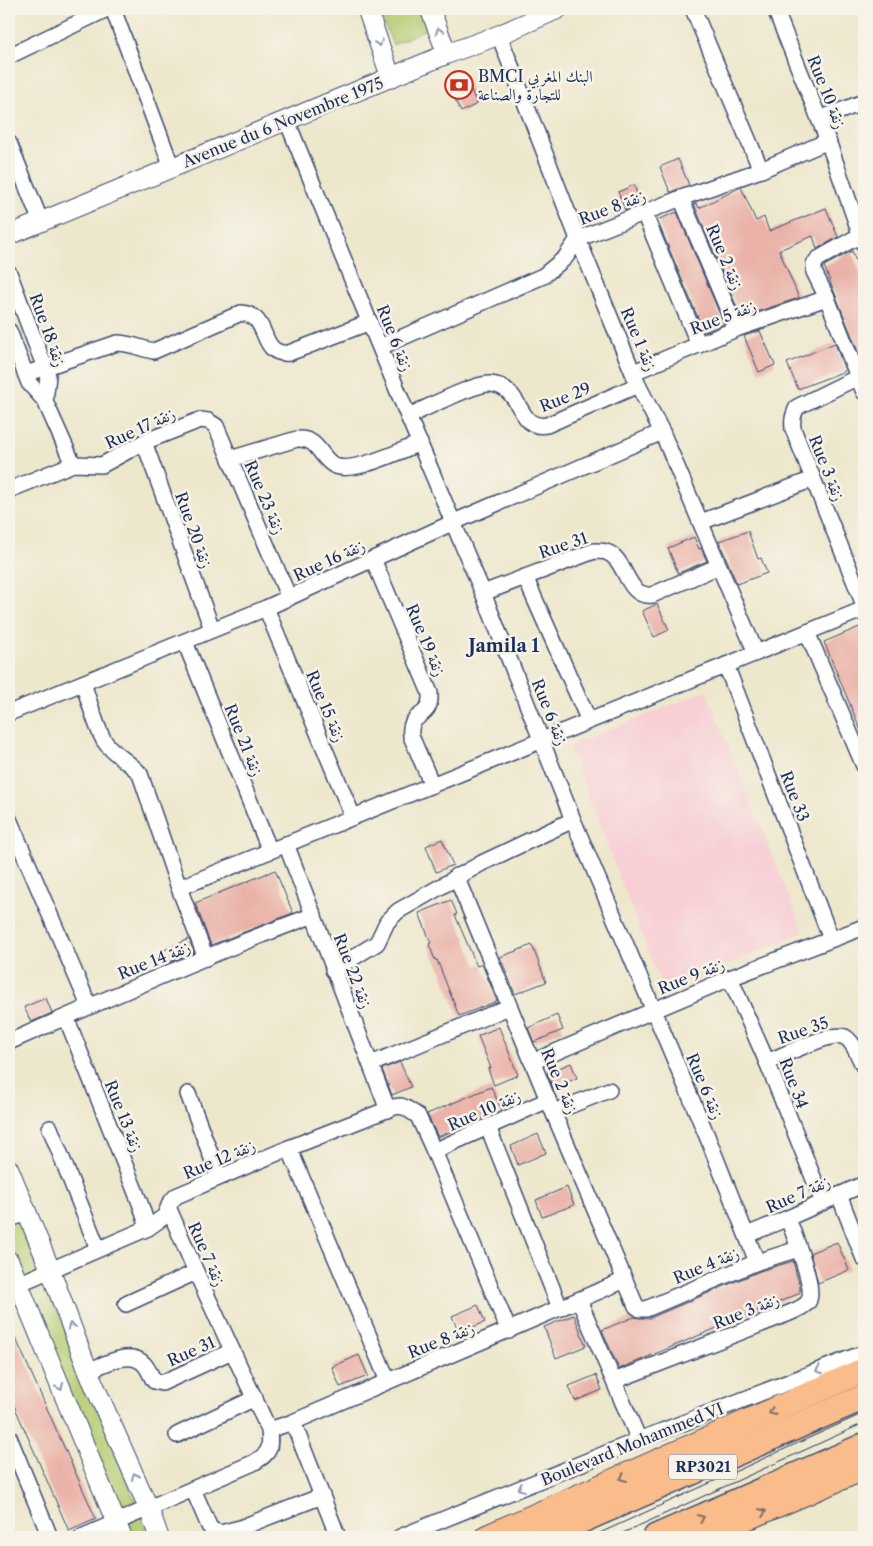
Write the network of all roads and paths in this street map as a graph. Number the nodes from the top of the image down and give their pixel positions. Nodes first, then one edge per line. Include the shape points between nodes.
1 (107, 9) edge
2 (113, 9) edge
3 (367, 9) edge
4 (430, 9) edge
5 (558, 9) edge
6 (693, 9) edge
7 (775, 9) edge
8 (499, 35) junction
9 (447, 54) junction
10 (9, 56) edge
11 (391, 78) junction
12 (864, 102) edge
13 (819, 119) junction
14 (287, 121) junction
15 (828, 141) junction
16 (9, 143) edge
17 (172, 168) junction
18 (761, 170) junction
19 (680, 198) junction
20 (644, 213) junction
21 (40, 222) junction
22 (9, 235) edge
23 (863, 238) edge
24 (578, 239) junction
25 (9, 273) edge
26 (827, 298) junction
27 (370, 322) junction
28 (736, 329) junction
29 (9, 331) edge
30 (33, 338) junction
31 (699, 345) junction
32 (12, 347) edge
33 (380, 347) junction
34 (44, 366) junction
35 (26, 374) junction
36 (858, 377) junction
37 (636, 378) junction
38 (864, 392) edge
39 (45, 401) junction
40 (408, 416) junction
41 (200, 420) joint
42 (662, 432) junction
43 (144, 442) junction
44 (420, 443) junction
45 (230, 459) junction
46 (73, 464) junction
47 (813, 480) junction
48 (9, 490) edge
49 (454, 522) junction
50 (701, 522) junction
51 (373, 559) junction
52 (719, 566) junction
53 (525, 577) junction
54 (483, 593) junction
55 (289, 598) junction
56 (864, 607) edge
57 (266, 608) junction
58 (212, 629) junction
59 (807, 632) junction
60 (185, 642) junction
61 (756, 653) junction
62 (726, 665) junction
63 (83, 683) junction
64 (9, 713) edge
65 (589, 721) junction
66 (542, 740) junction
67 (864, 766) edge
68 (432, 785) junction
69 (353, 817) junction
70 (9, 819) edge
71 (573, 820) junction
72 (286, 844) junction
73 (270, 851) junction
74 (456, 876) junction
75 (179, 888) junction
76 (314, 915) junction
77 (864, 927) edge
78 (831, 939) junction
79 (206, 958) junction
80 (333, 970) junction
81 (730, 978) junction
82 (89, 1006) junction
83 (509, 1007) junction
84 (654, 1010) junction
85 (66, 1017) junction
86 (9, 1042) edge
87 (532, 1062) junction
88 (767, 1062) junction
89 (371, 1064) junction
90 (864, 1067) edge
91 (609, 1090) dead end
92 (188, 1094) dead end
93 (551, 1106) junction
94 (388, 1110) junction
95 (488, 1127) junction
96 (50, 1128) dead end
97 (289, 1148) junction
98 (434, 1151) junction
99 (9, 1169) edge
100 (219, 1177) junction
101 (864, 1184) edge
102 (839, 1195) junction
103 (823, 1202) junction
104 (169, 1209) junction
105 (28, 1213) junction
106 (788, 1218) junction
107 (9, 1219) edge
108 (148, 1228) junction
109 (747, 1235) junction
110 (798, 1248) junction
111 (98, 1249) junction
112 (864, 1259) edge
113 (9, 1261) edge
114 (758, 1262) junction
115 (50, 1269) junction
116 (196, 1272) junction
117 (625, 1280) junction
118 (18, 1284) junction
119 (632, 1299) joint
120 (579, 1300) junction
121 (126, 1304) dead end
122 (560, 1308) junction
123 (509, 1331) junction
124 (232, 1351) junction
125 (864, 1352) edge
126 (864, 1370) edge
127 (88, 1371) junction
128 (388, 1381) junction
129 (614, 1381) junction
130 (864, 1397) edge
131 (255, 1398) junction
132 (293, 1422) junction
133 (269, 1430) junction
134 (177, 1435) dead end
135 (9, 1437) edge
136 (639, 1440) junction
137 (864, 1446) edge
138 (864, 1468) edge
139 (193, 1489) junction
140 (322, 1496) junction
141 (149, 1509) junction
142 (119, 1530) edge
143 (50, 1537) edge
144 (82, 1537) edge
145 (159, 1537) edge
146 (338, 1537) edge
147 (400, 1537) edge
148 (487, 1537) edge
149 (543, 1537) edge
150 (656, 1537) edge
151 (702, 1537) edge

1 - 10 street
2 - 17 street
3 -> 11 street
9 -> 4 street
5 - 8 street, Avenue du 6 Novembre 1975
6 - 18 street
7 - 13 street, Rue 10 زنقة
8 - 9 street, Avenue du 6 Novembre 1975
8 - 24 street, Rue 1 زنقة
9 - 11 street, Avenue du 6 Novembre 1975
11 - 14 street, Avenue du 6 Novembre 1975
12 - 13 street
13 - 15 street, Rue 10 زنقة
14 - 17 street, Avenue du 6 Novembre 1975
14 - 27 street, Rue 6 زنقة
15 - 18 street, Rue 8 زنقة
15 - 23 street, Rue 10 زنقة
16 - 21 street
17 - 21 street, Avenue du 6 Novembre 1975
18 - 19 street, Rue 8 زنقة
19 - 20 street, Rue 8 زنقة
19 - 28 street, Rue 2 زنقة
20 - 24 street, Rue 8 زنقة
20 - 31 street
21 - 22 street, Avenue du 6 Novembre 1975
23 - 26 street via 818,259 814,264 814,272
24 - 33 street, Rue 8 زنقة via 565,258 543,276
24 - 37 street, Rue 1 زنقة
25 - 30 street, Rue 18 زنقة
26 - 28 street, Rue 5 زنقة
26 - 36 street
27 - 33 street, Rue 6 زنقة
27 - 34 street via 279,354 272,350 257,320 248,313 241,313 154,350 117,343
28 - 31 street, Rue 5 زنقة
29 - 32 street
30 - 32 street
30 - 34 street, Rue 18 زنقة
31 - 37 street, Rue 5 زنقة
32 - 35 street
33 - 40 street, Rue 6 زنقة
34 - 35 street
34 - 39 street, Rue 18 زنقة via 48,376
35 - 39 street via 29,383
36 - 38 street
36 - 47 street, Rue 3 زنقة via 797,407 793,414 793,429
37 - 40 street, Rue 29 via 547,425 537,427 530,423 509,390 500,385 473,388
37 - 42 street, Rue 1 زنقة
39 - 46 street
40 - 44 street, Rue 6 زنقة
41 - 43 street, Rue 17 زنقة
41 - 45 street, Rue 23 زنقة via 216,426
42 - 49 street, Rue 16 زنقة
42 - 50 street, Rue 1 زنقة
43 - 46 street, Rue 17 زنقة via 102,465
43 - 58 street, Rue 20 زنقة
44 - 45 street via 344,468 333,466 306,438
44 - 49 street, Rue 6 زنقة
45 - 55 street, Rue 23 زنقة
46 - 48 street, Rue 17 زنقة
47 - 50 street
47 - 56 street, Rue 3 زنقة
49 - 51 street, Rue 16 زنقة
49 - 54 street, Rue 6 زنقة
50 - 52 street, Rue 1 زنقة
51 - 55 street, Rue 16 زنقة
51 - 68 street, Rue 19 زنقة via 430,693 431,703 427,711 412,720 410,728
52 - 53 street, Rue 31 via 645,596 636,591 613,556 606,551 594,552
52 - 61 street, Rue 1 زنقة
53 - 54 street, Rue 31
53 - 65 street
54 - 66 street, Rue 6 زنقة
55 - 57 street, Rue 16 زنقة
56 - 59 street
57 - 58 street, Rue 16 زنقة
57 - 69 street, Rue 15 زنقة
58 - 60 street, Rue 16 زنقة
59 - 61 street
59 - 67 street
60 - 63 street, Rue 16 زنقة
60 - 73 street, Rue 21 زنقة
61 - 62 street
62 - 65 street
62 - 78 street, Rue 33
63 - 64 street, Rue 16 زنقة
63 - 75 street via 104,741 140,774
65 - 66 street
66 - 68 street
66 - 71 street, Rue 6 زنقة
68 - 69 street
69 - 72 street
70 - 82 street
71 - 74 street
71 - 84 street, Rue 6 زنقة
72 - 73 street
72 - 76 street, Rue 22 زنقة
73 - 75 street
74 - 80 street via 398,911 387,922 377,944
74 - 83 street, Rue 2 زنقة
75 - 79 street
76 - 79 street, Rue 14 زنقة
76 - 80 street, Rue 22 زنقة
77 - 78 street, Rue 9 زنقة
78 - 81 street, Rue 9 زنقة
79 - 82 street, Rue 14 زنقة
80 - 89 street, Rue 22 زنقة
81 - 84 street, Rue 9 زنقة
81 - 88 street, Rue 34
82 - 85 street, Rue 14 زنقة
83 - 87 street, Rue 2 زنقة
83 - 89 street
84 - 87 street, Rue 9 زنقة
84 - 109 street, Rue 6 زنقة
85 - 86 street, Rue 14 زنقة
85 - 108 street, Rue 13 زنقة
87 - 93 street, Rue 2 زنقة
88 - 90 street, Rue 35 via 819,1040 843,1036 850,1041
88 - 103 street, Rue 34
89 - 94 street, Rue 22 زنقة
91 - 93 street
92 - 100 street
93 - 95 street, Rue 10 زنقة
93 - 117 street, Rue 2 زنقة
94 - 97 street
94 - 98 street via 401,1106 418,1116
95 - 98 street, Rue 10 زنقة
95 - 122 street
96 - 111 street
97 - 100 street, Rue 12 زنقة
97 - 128 street
98 - 123 street
99 - 105 street
100 - 104 street, Rue 12 زنقة via 176,1196
101 - 102 street, Rue 7 زنقة
102 - 103 street, Rue 7 زنقة
102 - 112 street
103 - 106 street, Rue 7 زنقة
104 - 108 street, Rue 7 زنقة via 161,1220
104 - 116 street, Rue 7 زنقة
105 - 107 street
105 - 115 street
106 - 109 street, Rue 7 زنقة
106 - 110 street, Rue 3 زنقة
108 - 111 street, Rue 7 زنقة
109 - 114 street, Rue 6 زنقة
110 - 114 street, Rue 4 زنقة
110 - 129 street, Rue 3 زنقة via 811,1288 809,1301 803,1306
111 - 115 street, Rue 7 زنقة
113 - 118 street
114 - 119 street, Rue 4 زنقة via 646,1309 638,1308
115 - 118 street, Rue 7 زنقة
127 -> 115 street
116 - 121 street
116 - 124 street, Rue 7 زنقة
117 - 119 street, Rue 2 زنقة
117 - 120 street, Rue 8 زنقة
118 -> 142 street
120 - 122 street, Rue 8 زنقة
120 - 129 street
122 - 123 street, Rue 8 زنقة
123 - 128 street, Rue 8 زنقة
124 - 127 street, Rue 31 via 162,1383 156,1382 144,1364 132,1358
124 - 131 street, Rue 7 زنقة
125 -> 136 street, Boulevard Mohammed VI
126 -> 148 main road, Boulevard Mohammed VI
141 -> 127 street
128 - 132 street, Rue 8 زنقة
129 - 136 street
130 - 149 highway, RP3021
131 - 133 street, Rue 7 زنقة
131 - 134 street
132 - 133 street, Rue 8 زنقة
132 - 140 street
133 - 139 street via 270,1446 265,1455
135 - 143 street
136 -> 147 street, Boulevard Mohammed VI
150 -> 137 highway, RP3021
151 -> 138 main road
139 - 140 street via 209,1526 221,1533
139 - 141 street
140 - 146 street
141 - 142 street
141 - 145 street
142 - 144 street

